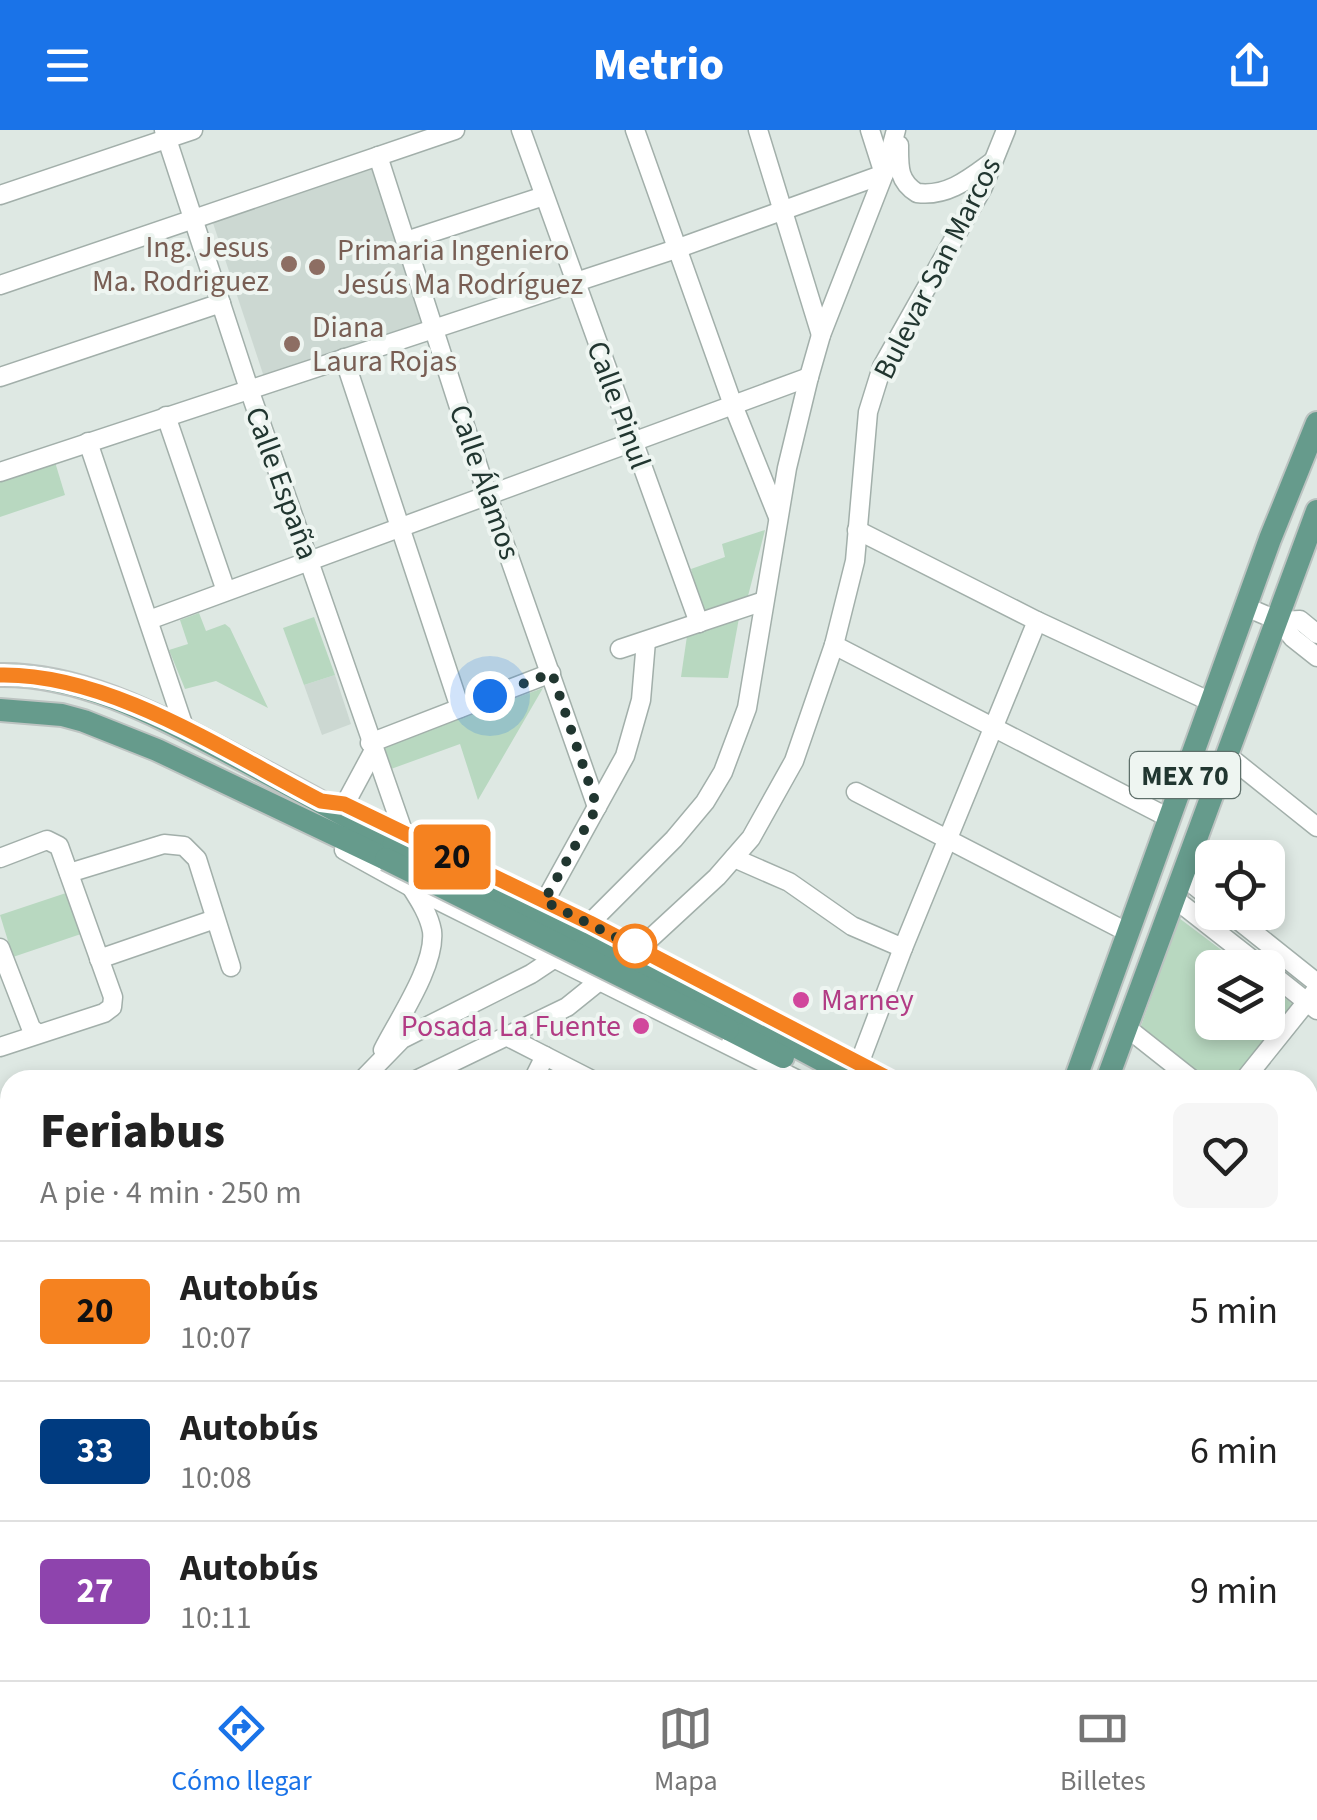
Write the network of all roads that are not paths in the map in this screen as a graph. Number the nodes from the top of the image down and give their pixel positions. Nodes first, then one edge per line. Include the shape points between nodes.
1 (193, 130) edge
2 (455, 130) edge
3 (520, 130) edge
4 (635, 130) edge
5 (758, 130) edge
6 (870, 130) edge
7 (898, 130) edge
8 (1006, 130) edge
9 (166, 134) edge
10 (378, 156) junction
11 (995, 161) junction
12 (884, 174) junction
13 (0, 194) edge
14 (544, 196) junction
15 (783, 211) junction
16 (194, 220) junction
17 (406, 242) junction
18 (676, 249) junction
19 (574, 283) junction
20 (0, 285) edge
21 (221, 303) junction
22 (434, 328) junction
23 (821, 335) junction
24 (344, 358) junction
25 (0, 376) edge
26 (809, 377) junction
27 (249, 389) junction
28 (733, 405) junction
29 (1317, 405) edge
30 (166, 416) junction
31 (1317, 423) edge
32 (632, 441) junction
33 (88, 442) junction
34 (1296, 468) junction
35 (0, 472) edge
36 (487, 494) junction
37 (1317, 511) edge
38 (778, 517) junction
39 (400, 527) junction
40 (857, 530) junction
41 (311, 562) junction
42 (226, 592) junction
43 (764, 600) junction
44 (1246, 607) junction
45 (149, 620) junction
46 (1036, 621) junction
47 (1278, 621) junction
48 (700, 624) junction
49 (1317, 634) edge
50 (646, 641) junction
51 (834, 645) junction
52 (620, 649) dead end
53 (1317, 656) edge
54 (1227, 657) junction
55 (552, 673) junction
56 (0, 675) edge
57 (1211, 702) junction
58 (460, 708) junction
59 (0, 710) edge
60 (992, 728) junction
61 (185, 730) junction
62 (372, 748) junction
63 (1227, 755) junction
64 (856, 792) dead end
65 (333, 802) junction
66 (597, 807) junction
67 (1169, 818) junction
68 (1317, 827) edge
69 (317, 828) junction
70 (947, 840) junction
71 (395, 846) junction
72 (0, 858) edge
73 (734, 858) junction
74 (69, 873) junction
75 (411, 887) junction
76 (514, 887) junction
77 (1180, 888) junction
78 (1195, 894) edge
79 (544, 901) junction
80 (215, 919) junction
81 (590, 923) junction
82 (496, 927) junction
83 (1246, 930) edge
84 (1127, 932) junction
85 (902, 948) junction
86 (639, 949) junction
87 (1245, 950) edge
88 (1, 952) edge
89 (99, 958) junction
90 (554, 958) junction
91 (665, 962) junction
92 (231, 967) dead end
93 (1285, 980) edge
94 (602, 981) junction
95 (1314, 996) edge
96 (642, 1002) junction
97 (732, 1022) junction
98 (1126, 1027) junction
99 (37, 1033) junction
100 (508, 1037) junction
101 (0, 1046) edge
102 (545, 1056) junction
103 (378, 1060) junction
104 (370, 1070) edge
105 (437, 1070) edge
106 (538, 1070) edge
107 (572, 1070) edge
108 (778, 1070) edge
109 (812, 1070) edge
110 (854, 1070) edge
111 (855, 1070) edge
112 (860, 1070) edge
113 (1079, 1070) edge
114 (1111, 1070) edge
115 (1180, 1070) edge
116 (1252, 1070) edge

1 - 9 street
2 - 10 street
3 - 14 street, Calle Pinul
4 - 18 street
5 - 15 street
6 - 12 street
7 - 11 street via 902,180 918,193 958,186
7 - 12 street
8 - 11 street, Bulevar San Marcos
9 - 13 street
9 - 16 street, Calle España
10 - 16 street
10 - 17 street, Calle Álamos
11 - 40 street, Bulevar San Marcos via 882,367 868,412
12 - 15 street
12 - 23 street
14 - 17 street
14 - 19 street, Calle Pinul
15 - 18 street
15 - 23 street
16 - 20 street
16 - 21 street, Calle España
17 - 22 street, Calle Álamos
18 - 19 street
18 - 28 street
19 - 22 street
19 - 32 street, Calle Pinul
21 - 25 street
21 - 27 street, Calle España
22 - 24 street
22 - 36 street, Calle Álamos
23 - 26 street
24 - 27 street
24 - 39 street
26 - 28 street
26 - 38 street
27 - 30 street
27 - 41 street, Calle España
28 - 32 street
28 - 38 street
29 - 34 street, MEX 70
30 - 33 street
30 - 42 street
31 - 34 main road, MEX 70
32 - 36 street
32 - 48 street, Calle Pinul
33 - 35 street
33 - 45 street
34 - 44 main road, MEX 70
36 - 39 street
36 - 55 street, Calle Álamos
37 - 47 main road, MEX 70
38 - 43 street
39 - 41 street
39 - 58 street
40 - 46 street
40 - 51 street, Bulevar San Marcos
41 - 42 street
41 - 62 street, Calle España
42 - 45 street
43 - 48 street
43 - 81 street via 747,708 723,772 674,839
44 - 47 street
44 - 54 main road, MEX 70
45 - 61 street
46 - 57 street
46 - 60 street
47 - 49 street via 1300,620
47 - 53 street
47 - 63 main road, MEX 70
48 - 50 street
50 - 52 street
50 - 66 street via 641,700 625,756
51 - 60 street
51 - 73 street, Bulevar San Marcos via 781,788
54 - 57 main road, MEX 70
54 - 63 main road via 1238,660 1242,673 1226,719
55 - 58 street
55 - 66 street, Calle Álamos
56 - 61 main road via 70,684
57 - 67 main road, MEX 70
58 - 62 street
59 - 69 main road via 84,721
60 - 67 street
60 - 70 street
61 - 65 main road
62 - 65 street
62 - 71 street, Calle España
63 - 68 street
63 - 77 main road, MEX 70
64 - 70 street
65 - 71 main road
66 - 79 street
67 - 84 main road, MEX 70
69 - 71 main road
69 - 75 street via 336,846
70 - 84 street
70 - 85 street
71 - 76 street
71 - 97 main road, bridge
72 - 74 street via 54,841
73 - 85 street
73 - 86 street, Bulevar San Marcos
74 - 80 street via 164,844 184,846 197,860
74 - 89 street
75 - 82 street
75 - 103 street via 432,928 432,946
76 - 79 street
76 - 82 street via 516,910
77 - 78 street
77 - 87 street
77 - 98 main road, MEX 70
79 - 81 street
80 - 89 street
80 - 92 street
81 - 86 street
81 - 90 street
82 - 90 street
83 - 95 street
84 - 113 main road, MEX 70
85 - 112 street
86 - 91 street
86 - 94 street, Bulevar San Marcos
88 - 99 street
89 - 99 street via 112,1006
90 - 94 street
90 - 103 street via 402,1039
91 - 96 street via 642,976
91 - 111 street
93 - 95 street
94 - 96 street
94 - 100 street, Bulevar San Marcos
95 - 116 street
96 - 108 street
97 - 109 main road
97 - 110 main road
98 - 114 main road, MEX 70
98 - 115 street
99 - 101 street
100 - 102 street
100 - 105 street, Bulevar San Marcos
102 - 106 street
102 - 107 street
103 - 104 street

